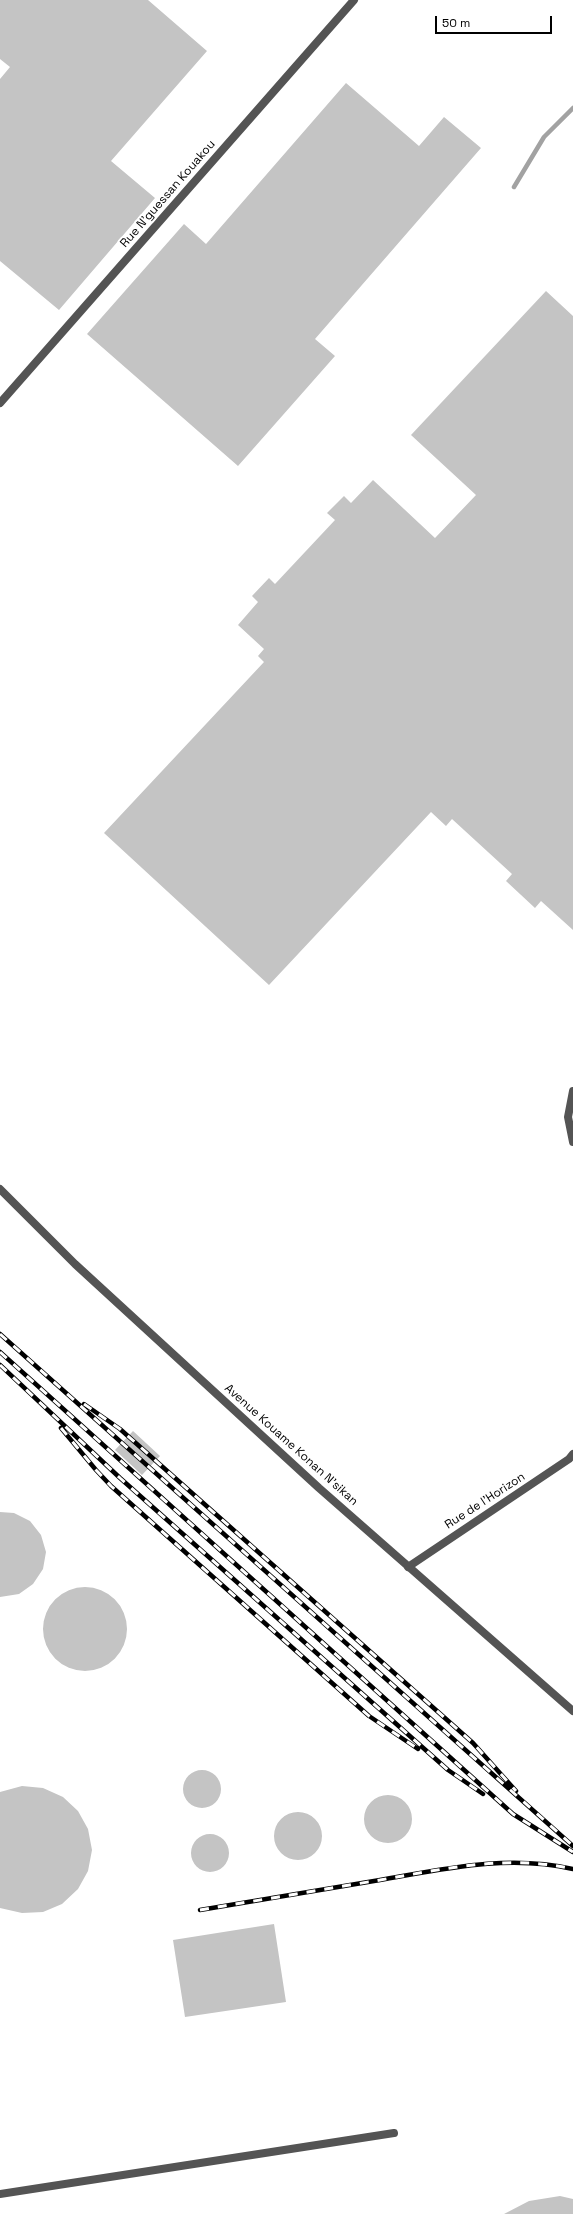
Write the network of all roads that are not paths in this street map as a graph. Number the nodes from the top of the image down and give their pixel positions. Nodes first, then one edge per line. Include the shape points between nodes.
1 (354, 0) edge
2 (0, 403) edge
3 (573, 1091) edge
4 (573, 1142) edge
5 (0, 1189) edge
6 (573, 1454) edge
7 (408, 1567) junction
8 (573, 1711) edge
9 (394, 2133) dead end
10 (0, 2194) edge

1 - 2 street, Rue N'guessan Kouakou
3 - 4 street via 568,1117
5 - 7 street, Avenue Kouame Konan N'sikan via 74,1264
6 - 7 street, Rue de l'Horizon via 523,1492
7 - 8 street, Avenue Kouame Konan N'sikan
9 - 10 street

